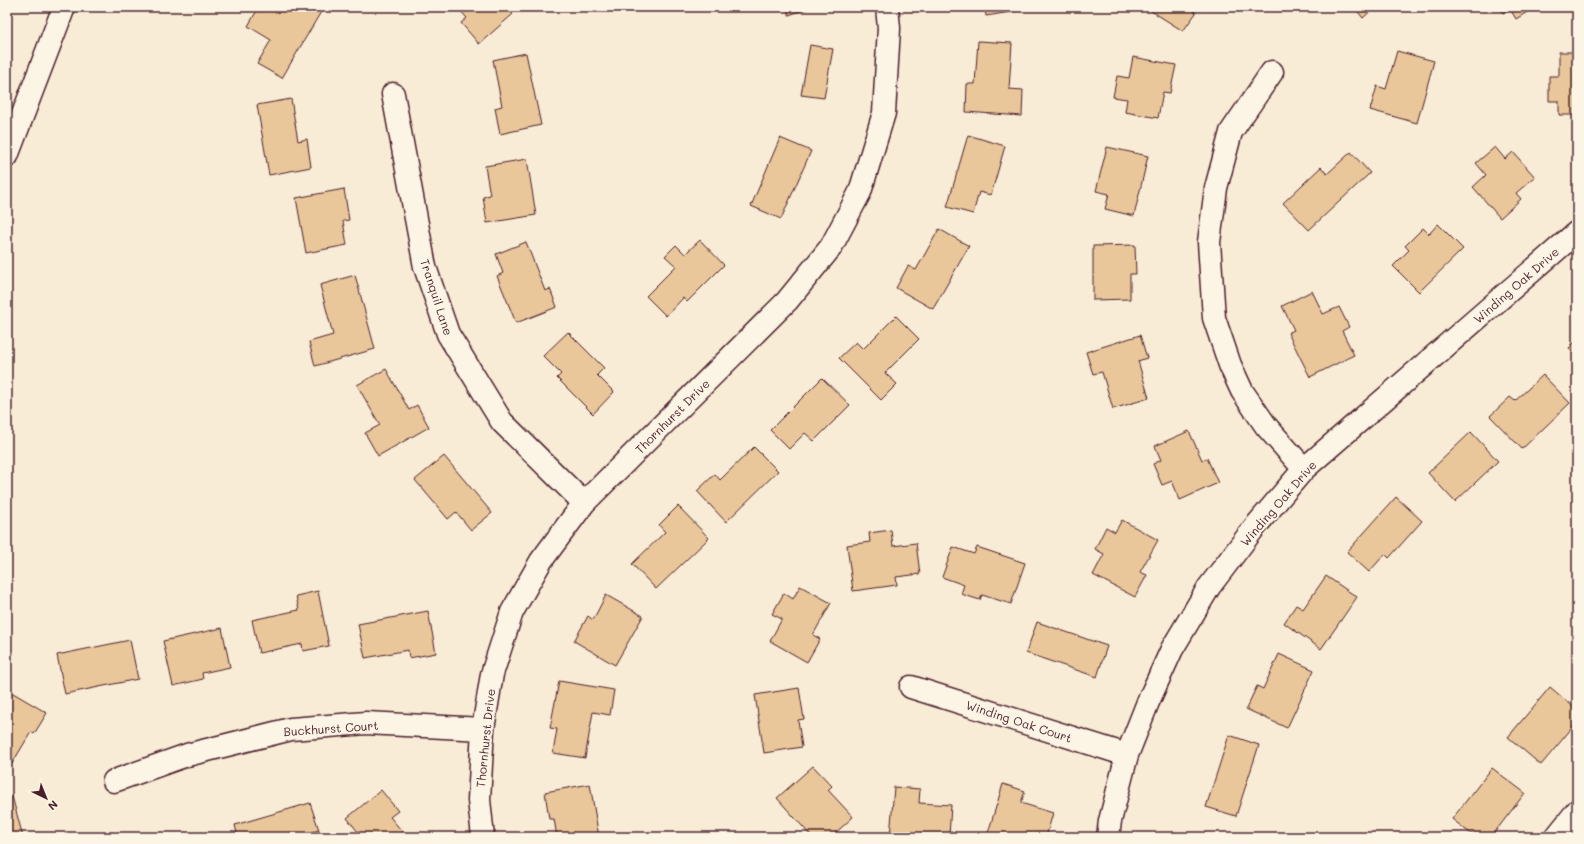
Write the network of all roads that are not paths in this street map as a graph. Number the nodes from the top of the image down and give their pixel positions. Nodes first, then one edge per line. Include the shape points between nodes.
1 (64, 7) edge
2 (887, 7) edge
3 (1272, 72) dead end
4 (393, 94) dead end
5 (7, 156) edge
6 (1577, 232) edge
7 (1304, 469) junction
8 (584, 503) junction
9 (911, 687) dead end
10 (483, 729) junction
11 (1127, 755) junction
12 (114, 781) dead end
13 (1577, 811) edge
14 (483, 837) edge
15 (1108, 837) edge
16 (1556, 837) edge

1 - 5 street
2 - 8 street, Thornhurst Drive via 889,28 884,113 860,192 831,247 787,301
3 - 7 street via 1231,132 1216,188 1210,242 1214,318 1242,391 1266,426
4 - 8 street, Tranquil Lane via 425,266 448,334 502,422
6 - 7 street, Winding Oak Drive
7 - 11 street, Winding Oak Drive via 1209,587 1172,649
8 - 10 street, Thornhurst Drive via 541,561 512,612 492,674
9 - 11 street, Winding Oak Court
10 - 12 street, Buckhurst Court via 366,723 291,729 187,755
10 - 14 street, Thornhurst Drive via 479,800
11 - 15 street, Winding Oak Drive
13 - 16 street

